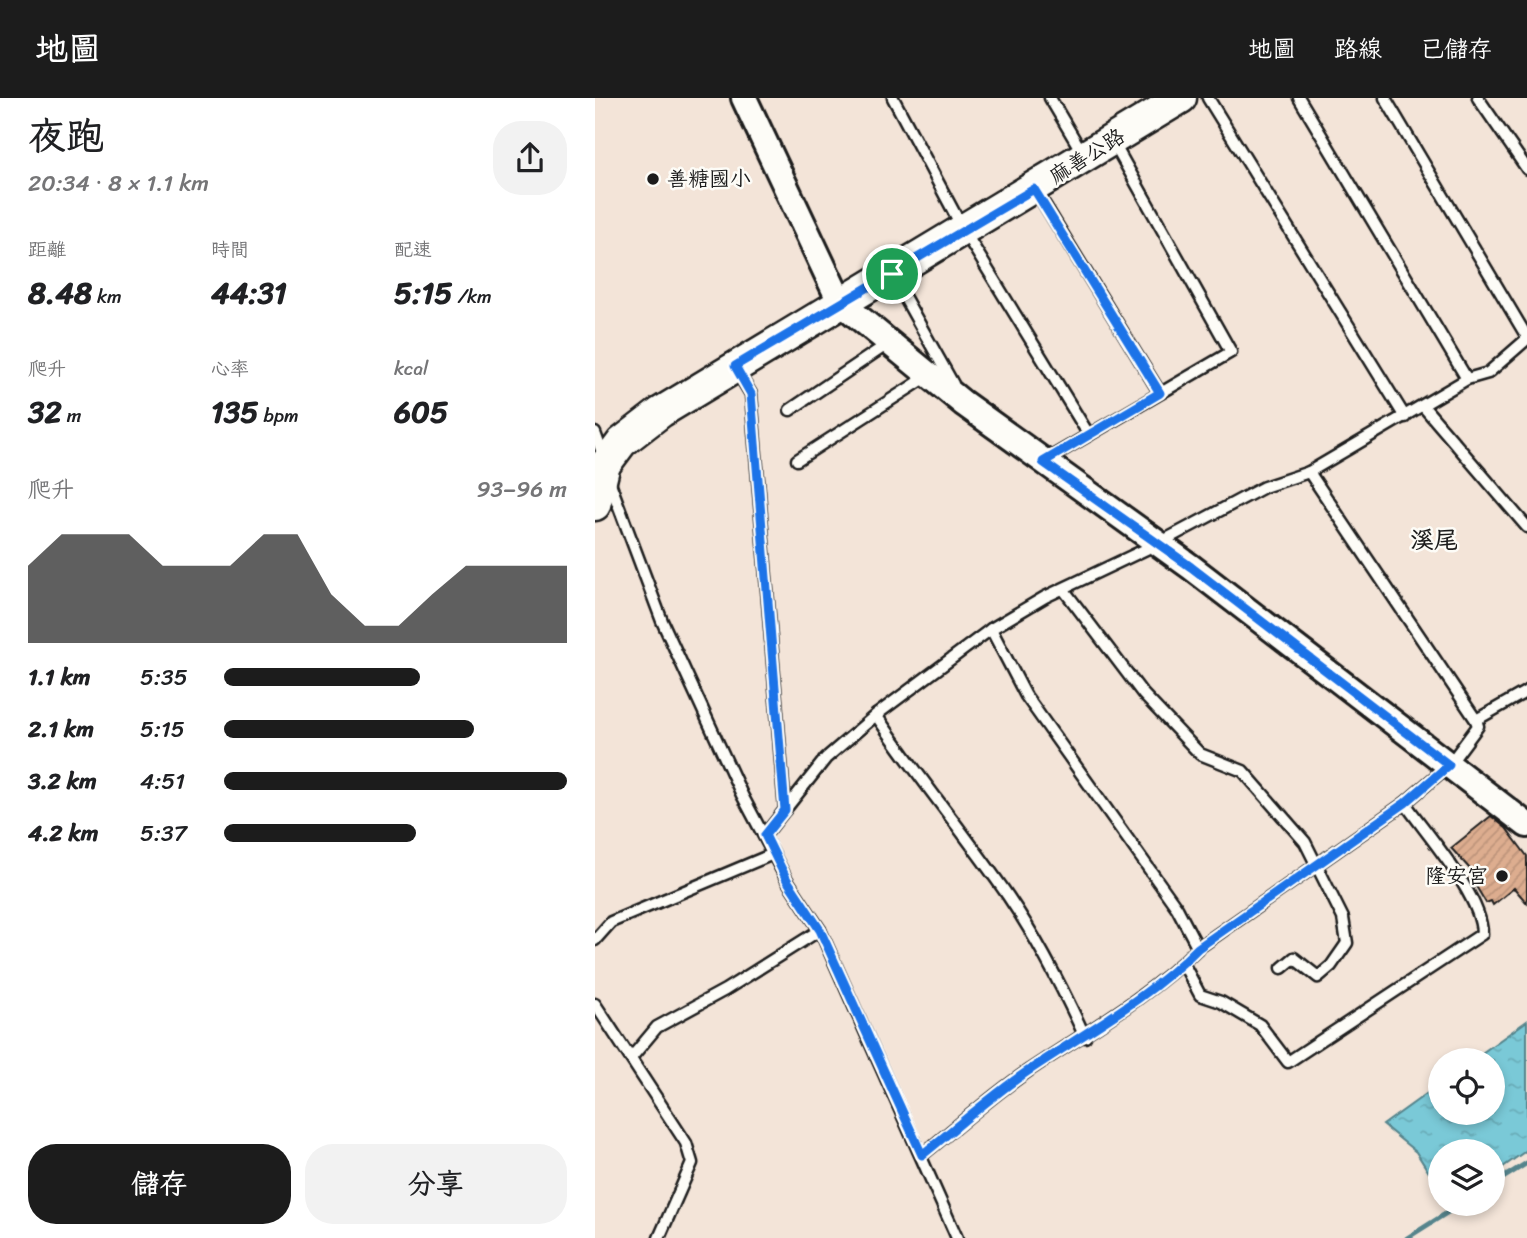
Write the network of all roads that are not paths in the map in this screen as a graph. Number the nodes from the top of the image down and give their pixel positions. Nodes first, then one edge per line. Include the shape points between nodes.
1 (744, 98) edge
2 (893, 98) edge
3 (1050, 98) edge
4 (1181, 98) edge
5 (1208, 98) edge
6 (1299, 98) edge
7 (1385, 98) edge
8 (1478, 98) edge
9 (1112, 141) junction
10 (1085, 158) junction
11 (1527, 169) edge
12 (1034, 189) junction
13 (964, 231) junction
14 (892, 274) junction
15 (840, 302) junction
16 (1527, 338) edge
17 (890, 343) junction
18 (735, 366) junction
19 (928, 375) junction
20 (1467, 379) junction
21 (1160, 393) junction
22 (963, 403) junction
23 (1423, 406) junction
24 (790, 410) dead end
25 (1405, 417) junction
26 (595, 433) edge
27 (1089, 435) junction
28 (797, 460) dead end
29 (1043, 462) junction
30 (600, 471) edge
31 (1309, 472) junction
32 (595, 505) edge
33 (1527, 527) edge
34 (1159, 543) junction
35 (1064, 590) junction
36 (991, 629) junction
37 (1527, 691) edge
38 (876, 715) junction
39 (1476, 720) junction
40 (1449, 765) junction
41 (1405, 803) junction
42 (785, 810) junction
43 (1527, 825) edge
44 (765, 835) junction
45 (773, 854) junction
46 (1317, 863) junction
47 (820, 930) junction
48 (595, 940) edge
49 (1198, 948) junction
50 (1183, 963) junction
51 (1282, 968) dead end
52 (595, 1004) edge
53 (1085, 1037) junction
54 (631, 1058) junction
55 (922, 1155) junction
56 (659, 1238) edge
57 (957, 1238) edge

1 - 15 street
2 - 13 lane
3 - 10 lane
4 - 9 main road, 麻善公路
5 - 25 lane
6 - 20 lane
7 - 16 lane
8 - 11 lane
9 - 10 main road, 麻善公路
9 - 21 lane via 1231,352
10 - 12 main road, 麻善公路
12 - 13 main road, 麻善公路
12 - 21 lane
13 - 14 main road, 麻善公路
13 - 27 lane
14 - 15 main road, 麻善公路
14 - 22 lane
15 - 17 street
15 - 18 main road, 麻善公路
16 - 20 lane via 1488,373
17 - 19 street
17 - 24 lane
18 - 30 main road, 麻善公路 via 645,422
18 - 42 lane via 751,394
19 - 22 street
19 - 28 lane
20 - 23 lane
21 - 27 lane
22 - 29 street
23 - 25 lane
23 - 33 lane
25 - 31 lane
26 - 30 lane
27 - 29 lane
29 - 34 street
30 - 32 main road, 麻善公路
30 - 44 lane via 662,621
31 - 34 lane via 1264,487
31 - 39 lane
34 - 35 lane
34 - 40 street
35 - 36 lane
35 - 46 lane via 1143,694 1200,754 1243,771 1305,842
36 - 38 lane
36 - 49 lane via 1025,696 1177,908
37 - 39 lane
38 - 42 lane via 826,758
38 - 53 lane via 1009,898
39 - 40 lane via 1478,726
40 - 41 lane
40 - 43 street
41 - 46 lane
41 - 50 lane via 1473,903 1482,919 1482,934 1288,1062 1260,1025 1200,995
42 - 44 lane
44 - 45 lane
45 - 47 lane
45 - 48 lane via 611,922
46 - 49 lane
46 - 51 lane via 1343,918 1347,943 1318,976 1294,958
47 - 54 lane via 657,1027
47 - 55 lane
49 - 50 lane
50 - 53 lane
52 - 54 lane
53 - 55 lane via 1027,1072
54 - 56 lane via 686,1143 692,1164
55 - 57 lane

